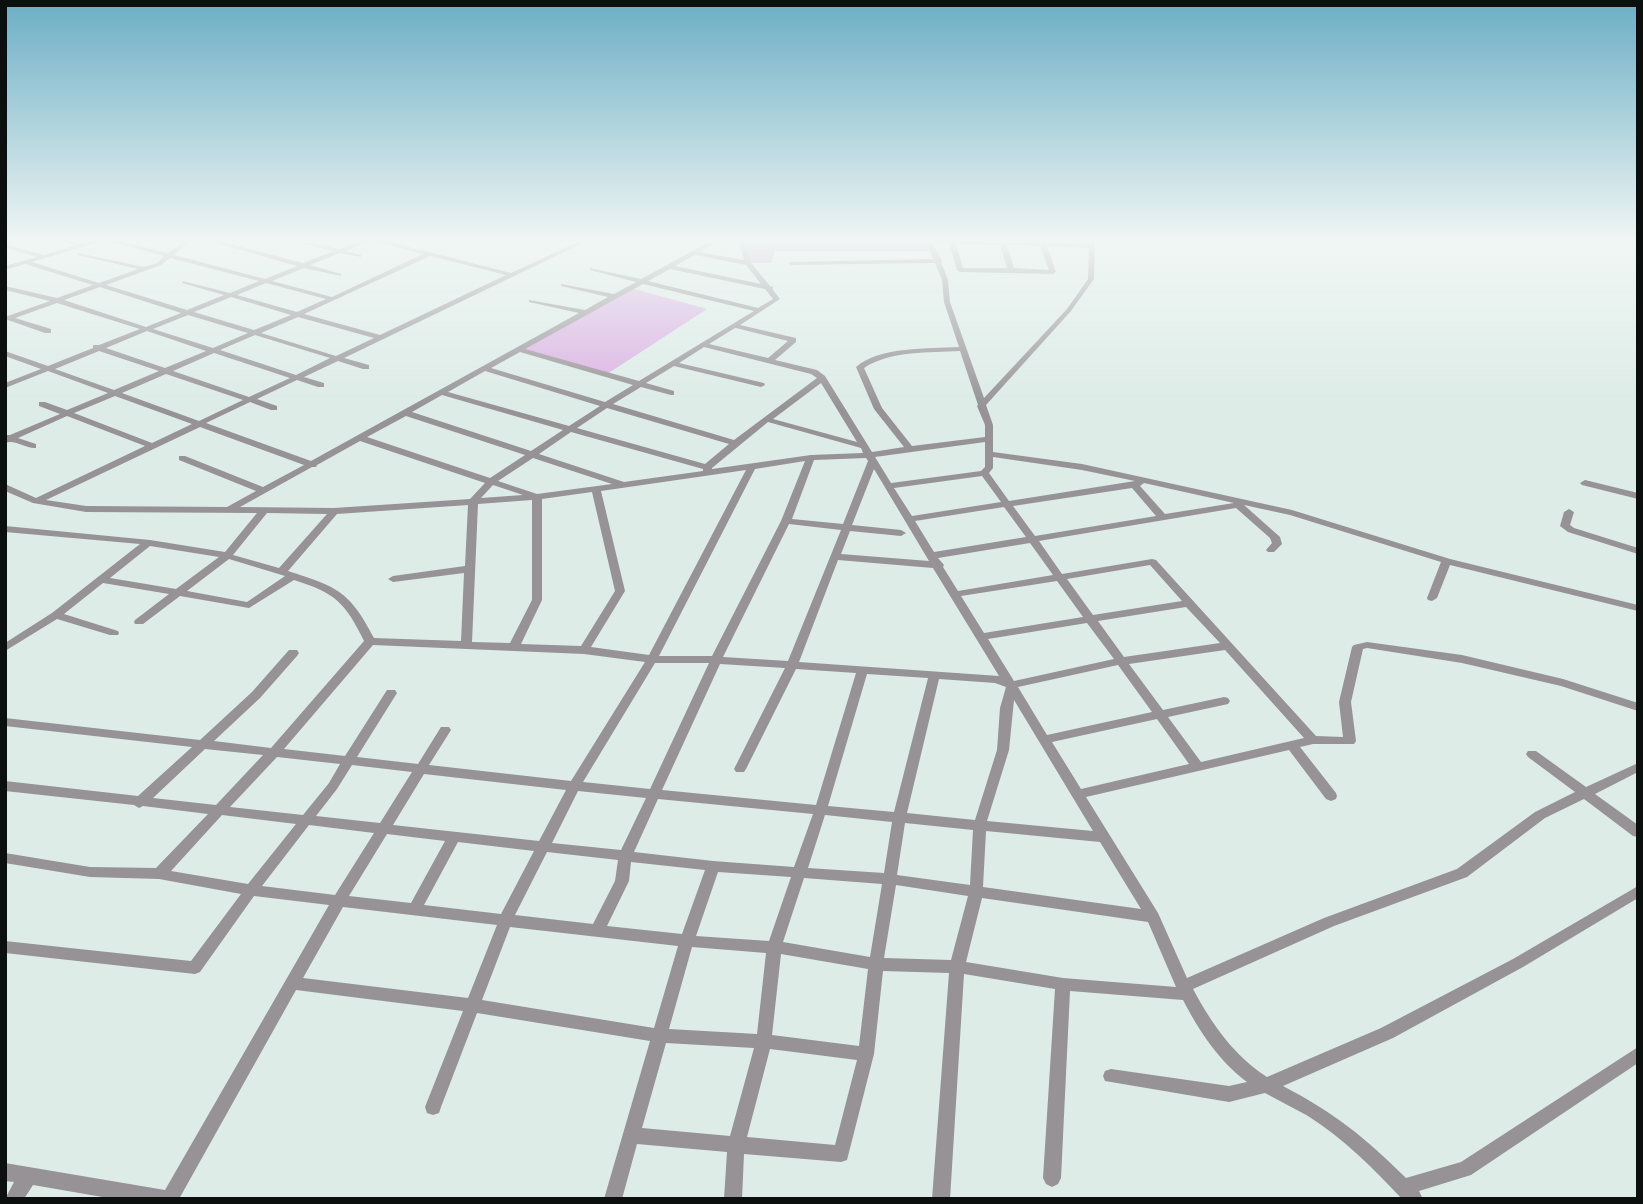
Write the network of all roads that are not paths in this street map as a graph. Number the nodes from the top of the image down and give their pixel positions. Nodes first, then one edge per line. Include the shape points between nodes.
1 (40, 296) edge
2 (66, 296) edge
3 (134, 296) edge
4 (232, 296) joint
5 (322, 296) edge
6 (339, 296) edge
7 (463, 296) edge
8 (612, 296) edge
9 (705, 296) edge
10 (775, 296) edge
11 (946, 296) edge
12 (1079, 296) edge
13 (616, 297) joint
14 (333, 299) junction
15 (56, 300) junction
16 (531, 300) dead end
17 (760, 310) junction
18 (186, 312) junction
19 (587, 313) junction
20 (296, 314) junction
21 (6, 318) edge
22 (736, 326) junction
23 (142, 329) junction
24 (48, 331) dead end
25 (252, 333) junction
26 (378, 337) junction
27 (704, 345) junction
28 (96, 348) junction
29 (964, 349) junction
30 (214, 350) junction
31 (520, 350) junction
32 (5, 354) edge
33 (334, 358) junction
34 (769, 361) junction
35 (674, 364) junction
36 (366, 367) dead end
37 (44, 368) junction
38 (485, 369) junction
39 (163, 373) junction
40 (295, 377) junction
41 (822, 378) junction
42 (642, 384) junction
43 (761, 385) dead end
44 (5, 386) edge
45 (321, 386) dead end
46 (115, 393) junction
47 (442, 393) junction
48 (671, 393) dead end
49 (250, 399) junction
50 (42, 404) dead end
51 (606, 405) junction
52 (981, 406) junction
53 (274, 408) dead end
54 (407, 413) junction
55 (68, 414) junction
56 (765, 419) junction
57 (201, 422) junction
58 (572, 428) junction
59 (7, 438) edge
60 (361, 438) junction
61 (988, 439) junction
62 (735, 443) junction
63 (33, 446) dead end
64 (153, 446) junction
65 (910, 449) junction
66 (536, 454) junction
67 (867, 454) junction
68 (990, 454) junction
69 (182, 458) dead end
70 (811, 458) junction
71 (313, 465) junction
72 (751, 468) junction
73 (707, 470) junction
74 (984, 473) junction
75 (493, 480) junction
76 (1144, 480) junction
77 (1585, 483) dead end
78 (625, 485) junction
79 (1134, 485) junction
80 (888, 486) junction
81 (5, 487) edge
82 (596, 490) junction
83 (264, 491) junction
84 (1638, 496) edge
85 (537, 497) junction
86 (473, 501) junction
87 (36, 502) junction
88 (1007, 504) junction
89 (1242, 505) junction
90 (334, 511) junction
91 (225, 512) junction
92 (263, 512) junction
93 (1569, 512) dead end
94 (1162, 517) junction
95 (910, 519) junction
96 (786, 521) junction
97 (848, 528) junction
98 (5, 529) edge
99 (901, 533) dead end
100 (1032, 538) junction
101 (147, 544) junction
102 (1271, 550) dead end
103 (1638, 551) edge
104 (227, 556) junction
105 (931, 556) junction
106 (836, 557) junction
107 (1447, 561) junction
108 (939, 565) junction
109 (468, 569) junction
110 (282, 571) junction
111 (293, 576) junction
112 (1057, 577) junction
113 (393, 579) dead end
114 (103, 580) junction
115 (179, 593) junction
116 (956, 594) junction
117 (1432, 598) dead end
118 (1189, 603) junction
119 (1638, 608) edge
120 (56, 615) junction
121 (1089, 618) junction
122 (139, 622) dead end
123 (114, 633) dead end
124 (981, 637) junction
125 (370, 641) junction
126 (466, 645) junction
127 (514, 646) junction
128 (1226, 646) junction
129 (5, 648) edge
130 (584, 650) junction
131 (293, 653) dead end
132 (652, 659) junction
133 (716, 660) junction
134 (1122, 662) junction
135 (792, 666) junction
136 (863, 670) junction
137 (934, 675) junction
138 (1012, 685) junction
139 (391, 693) dead end
140 (1224, 701) dead end
141 (1638, 707) edge
142 (1158, 714) junction
143 (5, 722) edge
144 (445, 730) dead end
145 (1043, 740) junction
146 (1313, 740) junction
147 (200, 746) junction
148 (1292, 746) junction
149 (274, 752) junction
150 (1532, 754) dead end
151 (350, 760) junction
152 (425, 767) junction
153 (1198, 767) junction
154 (1638, 767) edge
155 (740, 769) dead end
156 (5, 786) edge
157 (575, 786) junction
158 (1587, 793) junction
159 (655, 794) junction
160 (1077, 795) junction
161 (1331, 796) dead end
162 (139, 803) junction
163 (218, 811) junction
164 (820, 811) junction
165 (900, 815) junction
166 (305, 821) junction
167 (980, 824) junction
168 (385, 830) junction
169 (1638, 832) edge
170 (454, 837) junction
171 (1101, 837) junction
172 (545, 846) junction
173 (625, 856) junction
174 (6, 859) edge
175 (713, 866) junction
176 (799, 872) junction
177 (159, 874) junction
178 (890, 879) junction
179 (251, 890) junction
180 (1638, 891) edge
181 (976, 892) junction
182 (340, 901) junction
183 (415, 909) junction
184 (1153, 917) junction
185 (506, 919) junction
186 (597, 930) junction
187 (687, 941) junction
188 (5, 947) edge
189 (774, 947) junction
190 (876, 964) junction
191 (957, 967) junction
192 (292, 983) junction
193 (1063, 984) junction
194 (1185, 990) junction
195 (472, 1005) junction
196 (660, 1036) junction
197 (764, 1041) junction
198 (866, 1054) junction
199 (1638, 1054) edge
200 (1111, 1076) dead end
201 (1268, 1085) junction
202 (433, 1107) dead end
203 (630, 1135) junction
204 (736, 1145) junction
205 (5, 1172) edge
206 (29, 1175) junction
207 (1052, 1178) dead end
208 (1408, 1193) edge
209 (14, 1199) edge
210 (169, 1199) edge
211 (613, 1199) edge
212 (733, 1199) edge
213 (941, 1199) edge

1 - 15 street
2 - 15 street
3 - 18 street
4 - 18 street
4 - 20 street
5 - 14 street
6 - 14 street
7 - 26 street
8 - 13 street
9 - 17 street
10 - 17 street
11 - 29 street
12 - 52 street
13 - 19 street
14 - 20 street
15 - 21 street
15 - 23 street
16 - 19 street
17 - 22 street
18 - 23 street
18 - 25 street
19 - 31 street
20 - 25 street
20 - 26 street
21 - 24 street
22 - 27 street
22 - 34 street via 793,340
23 - 28 street
23 - 30 street
25 - 30 street
25 - 33 street
26 - 33 street
27 - 34 street
27 - 35 street
28 - 37 street
28 - 39 street
29 - 52 street
29 - 65 street via 888,356 860,367 878,409
30 - 39 street
30 - 40 street
31 - 38 street
31 - 42 street
32 - 37 street
33 - 36 street
33 - 40 street
34 - 41 street
35 - 42 street
35 - 43 street
37 - 44 street
37 - 46 street
38 - 47 street
38 - 51 street
39 - 46 street
39 - 49 street
40 - 45 street
40 - 49 street
41 - 56 street
41 - 67 street
42 - 48 street
42 - 51 street
46 - 55 street
46 - 57 street
47 - 54 street
47 - 58 street
49 - 53 street
49 - 57 street
50 - 55 street
51 - 58 street
51 - 62 street
52 - 61 street via 989,425
54 - 60 street
54 - 66 street
55 - 59 street
55 - 64 street
56 - 62 street
56 - 67 street
57 - 64 street
57 - 71 street
58 - 66 street
58 - 73 street
59 - 63 street
60 - 71 street
60 - 75 street
61 - 65 street
61 - 68 street
62 - 73 street
64 - 87 street
65 - 67 street
66 - 75 street
66 - 78 street
67 - 70 street
67 - 80 street
67 - 97 street
68 - 74 street
68 - 76 street
69 - 83 street
70 - 72 street
70 - 96 street
71 - 83 street
72 - 73 street
72 - 132 street
73 - 78 street
74 - 80 street
74 - 88 street
75 - 85 street
75 - 86 street
76 - 79 street
76 - 89 street
77 - 84 street
78 - 82 street
79 - 88 street
79 - 94 street
80 - 95 street
81 - 87 street
82 - 85 street
82 - 130 street via 620,591
83 - 91 street
85 - 86 street
85 - 127 street via 537,600
86 - 90 street
86 - 109 street
87 - 91 street via 86,509
88 - 95 street
88 - 100 street
89 - 94 street
89 - 102 street via 1275,537 1277,544
89 - 107 street via 1292,513
90 - 92 street
90 - 110 street
91 - 92 street
92 - 104 street
93 - 103 street via 1565,526 1571,530
94 - 100 street
95 - 105 street
96 - 97 street
96 - 133 street
97 - 99 street
97 - 106 street
98 - 101 street
100 - 105 street
100 - 112 street
101 - 104 street
101 - 114 street
104 - 110 street
104 - 115 street
105 - 108 street
106 - 108 street
106 - 135 street
107 - 117 street
107 - 119 street
108 - 116 street
109 - 113 street
109 - 126 street
110 - 111 street
111 - 115 street via 249,605
111 - 125 street via 318,583 341,598
112 - 116 street
112 - 118 street via 1152,562
112 - 121 street
114 - 115 street
114 - 120 street
115 - 122 street
116 - 124 street
118 - 121 street
118 - 128 street
120 - 123 street
120 - 129 street
121 - 124 street
121 - 134 street
124 - 138 street
125 - 126 street
125 - 149 street
126 - 127 street
127 - 130 street
128 - 134 street
128 - 146 street
130 - 132 street
131 - 147 street via 256,695
132 - 133 street
132 - 157 street
133 - 135 street
133 - 159 street
134 - 138 street
134 - 142 street
135 - 136 street
135 - 155 street
136 - 137 street
136 - 164 street
137 - 138 street
137 - 165 street
138 - 145 street
138 - 167 street via 1003,750
139 - 151 street
140 - 142 street
141 - 146 street via 1462,659 1367,645 1359,647 1345,702 1350,741
142 - 145 street
142 - 153 street
143 - 147 street
144 - 152 street
145 - 160 street
146 - 148 street
147 - 149 street
147 - 162 street
148 - 153 street
148 - 161 street
149 - 151 street
149 - 163 street
150 - 158 street
151 - 152 street
151 - 166 street
152 - 157 street
152 - 168 street
153 - 160 street
154 - 158 street
156 - 162 street
157 - 159 street
157 - 172 street
158 - 169 street
158 - 194 street via 1540,815 1462,873 1329,922
159 - 164 street
159 - 173 street
160 - 171 street
162 - 163 street
163 - 166 street
163 - 177 street
164 - 165 street
164 - 176 street
165 - 167 street
165 - 178 street
166 - 168 street
166 - 179 street
167 - 171 street
167 - 181 street
168 - 170 street
168 - 182 street
170 - 172 street
170 - 183 street
171 - 184 street
172 - 173 street
172 - 185 street
173 - 175 street
173 - 186 street via 622,881
174 - 177 street via 90,872
175 - 176 street
175 - 187 street
176 - 178 street
176 - 189 street
177 - 179 street
178 - 181 street
178 - 190 street
179 - 182 street
179 - 188 street via 195,968
180 - 201 street via 1387,1033
181 - 184 street
181 - 191 street
182 - 183 street
182 - 192 street
183 - 185 street
184 - 194 street
185 - 186 street
185 - 195 street
186 - 187 street
187 - 189 street
187 - 196 street
189 - 190 street
189 - 197 street
190 - 191 street
190 - 198 street
191 - 193 street
191 - 213 street
192 - 195 street
192 - 210 street
193 - 194 street
193 - 207 street
194 - 201 street via 1218,1043 1246,1073
195 - 196 street
195 - 202 street
196 - 197 street
196 - 203 street
197 - 198 street
197 - 204 street
198 - 204 street via 841,1154
199 - 208 street via 1465,1169
200 - 201 street via 1229,1094
201 - 208 street via 1322,1116 1363,1148
203 - 204 street
203 - 211 street
204 - 212 street
205 - 206 street
206 - 209 street
206 - 210 street

